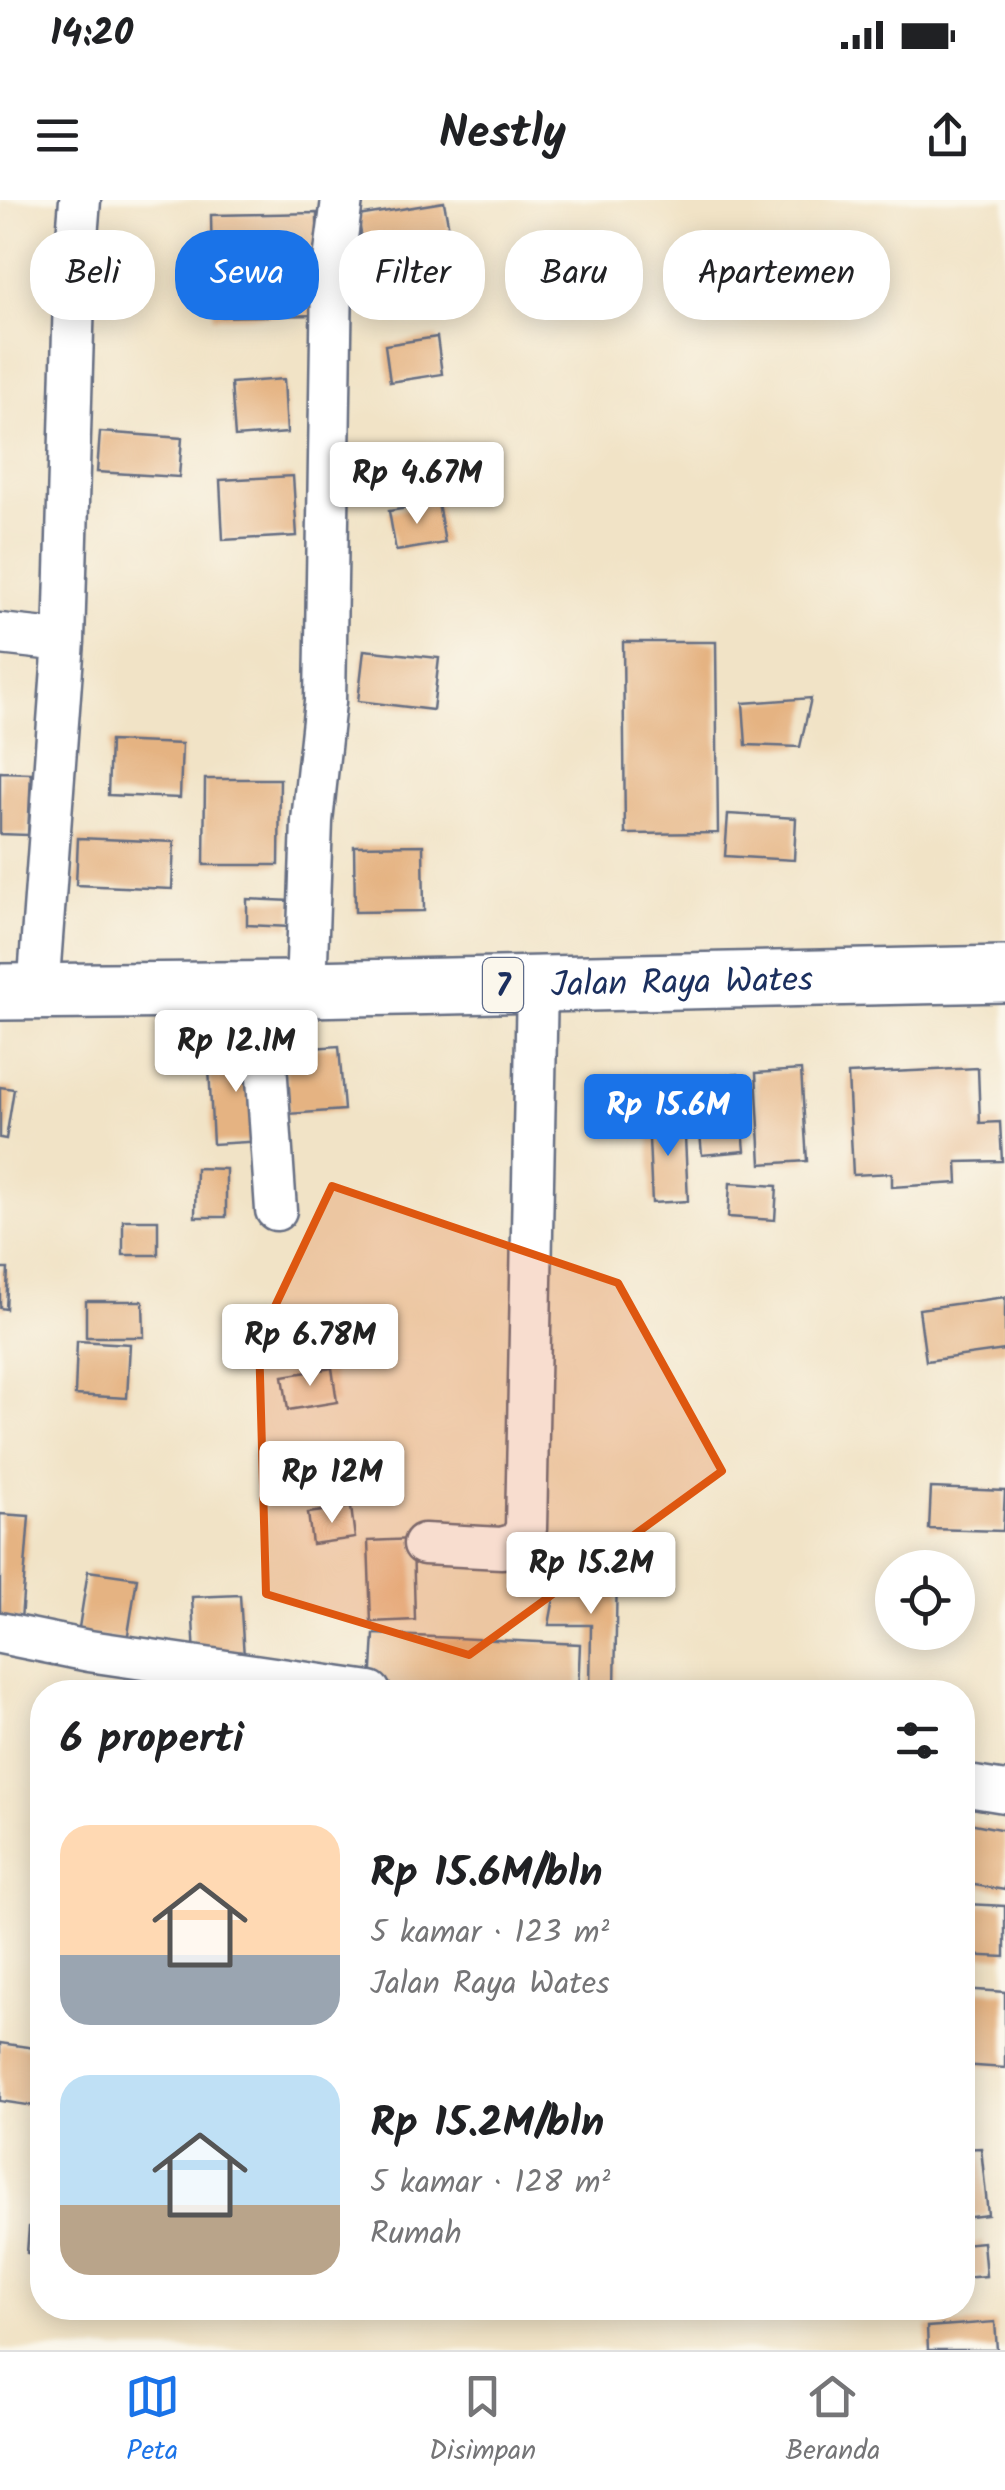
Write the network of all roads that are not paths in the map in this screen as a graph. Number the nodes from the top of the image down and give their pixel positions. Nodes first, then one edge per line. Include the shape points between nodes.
1 (80, 200) edge
2 (342, 200) edge
3 (0, 634) edge
4 (64, 641) junction
5 (1005, 974) edge
6 (537, 984) junction
7 (284, 990) junction
8 (19, 992) edge
9 (276, 1210) dead end
10 (424, 1544) dead end
11 (0, 1634) edge
12 (288, 1680) edge
13 (975, 1787) edge
14 (1005, 1792) edge

1 - 4 street
2 - 7 street via 332,276 325,702
3 - 4 street
4 - 8 street
5 - 6 highway, Jalan Raya Wates / 7
6 - 7 highway, Jalan Raya Wates / 7
6 - 10 street via 526,1529 518,1542 502,1548
7 - 8 highway, Jalan Raya Wates / 7
7 - 9 street
11 - 12 street
13 - 14 street

